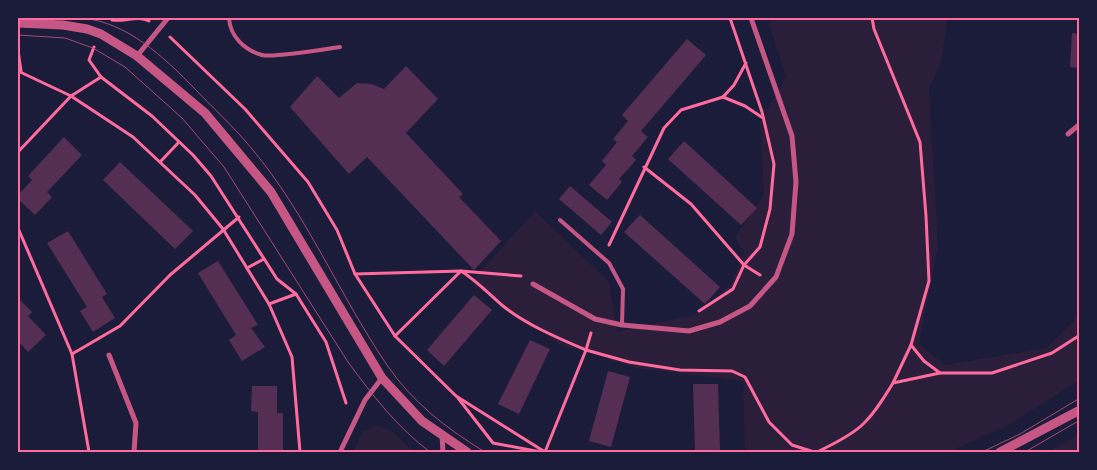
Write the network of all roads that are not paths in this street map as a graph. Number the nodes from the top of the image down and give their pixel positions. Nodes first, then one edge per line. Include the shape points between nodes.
1 (168, 18) edge
2 (229, 18) edge
3 (751, 18) edge
4 (18, 23) edge
5 (340, 47) dead end
6 (137, 56) junction
7 (1080, 124) edge
8 (1068, 134) dead end
9 (560, 220) dead end
10 (533, 284) road end
11 (622, 325) junction
12 (109, 356) dead end
13 (382, 378) junction
14 (1080, 410) edge
15 (442, 434) junction
16 (134, 452) edge
17 (340, 452) edge
18 (443, 452) edge
19 (467, 452) edge
20 (1000, 452) edge

1 - 6 street
2 - 5 lane via 230,30 243,46 263,56
3 - 11 street via 792,136 796,182 792,234 776,277 750,306 720,322 689,331
4 - 6 street via 88,29
6 - 13 street via 205,113 271,192
7 - 8 street
9 - 11 lane via 609,263 623,289
10 - 11 street via 595,319
12 - 16 street via 136,424
13 - 15 street via 422,421
13 - 17 street via 365,400
14 - 20 street
15 - 18 street
15 - 19 street

